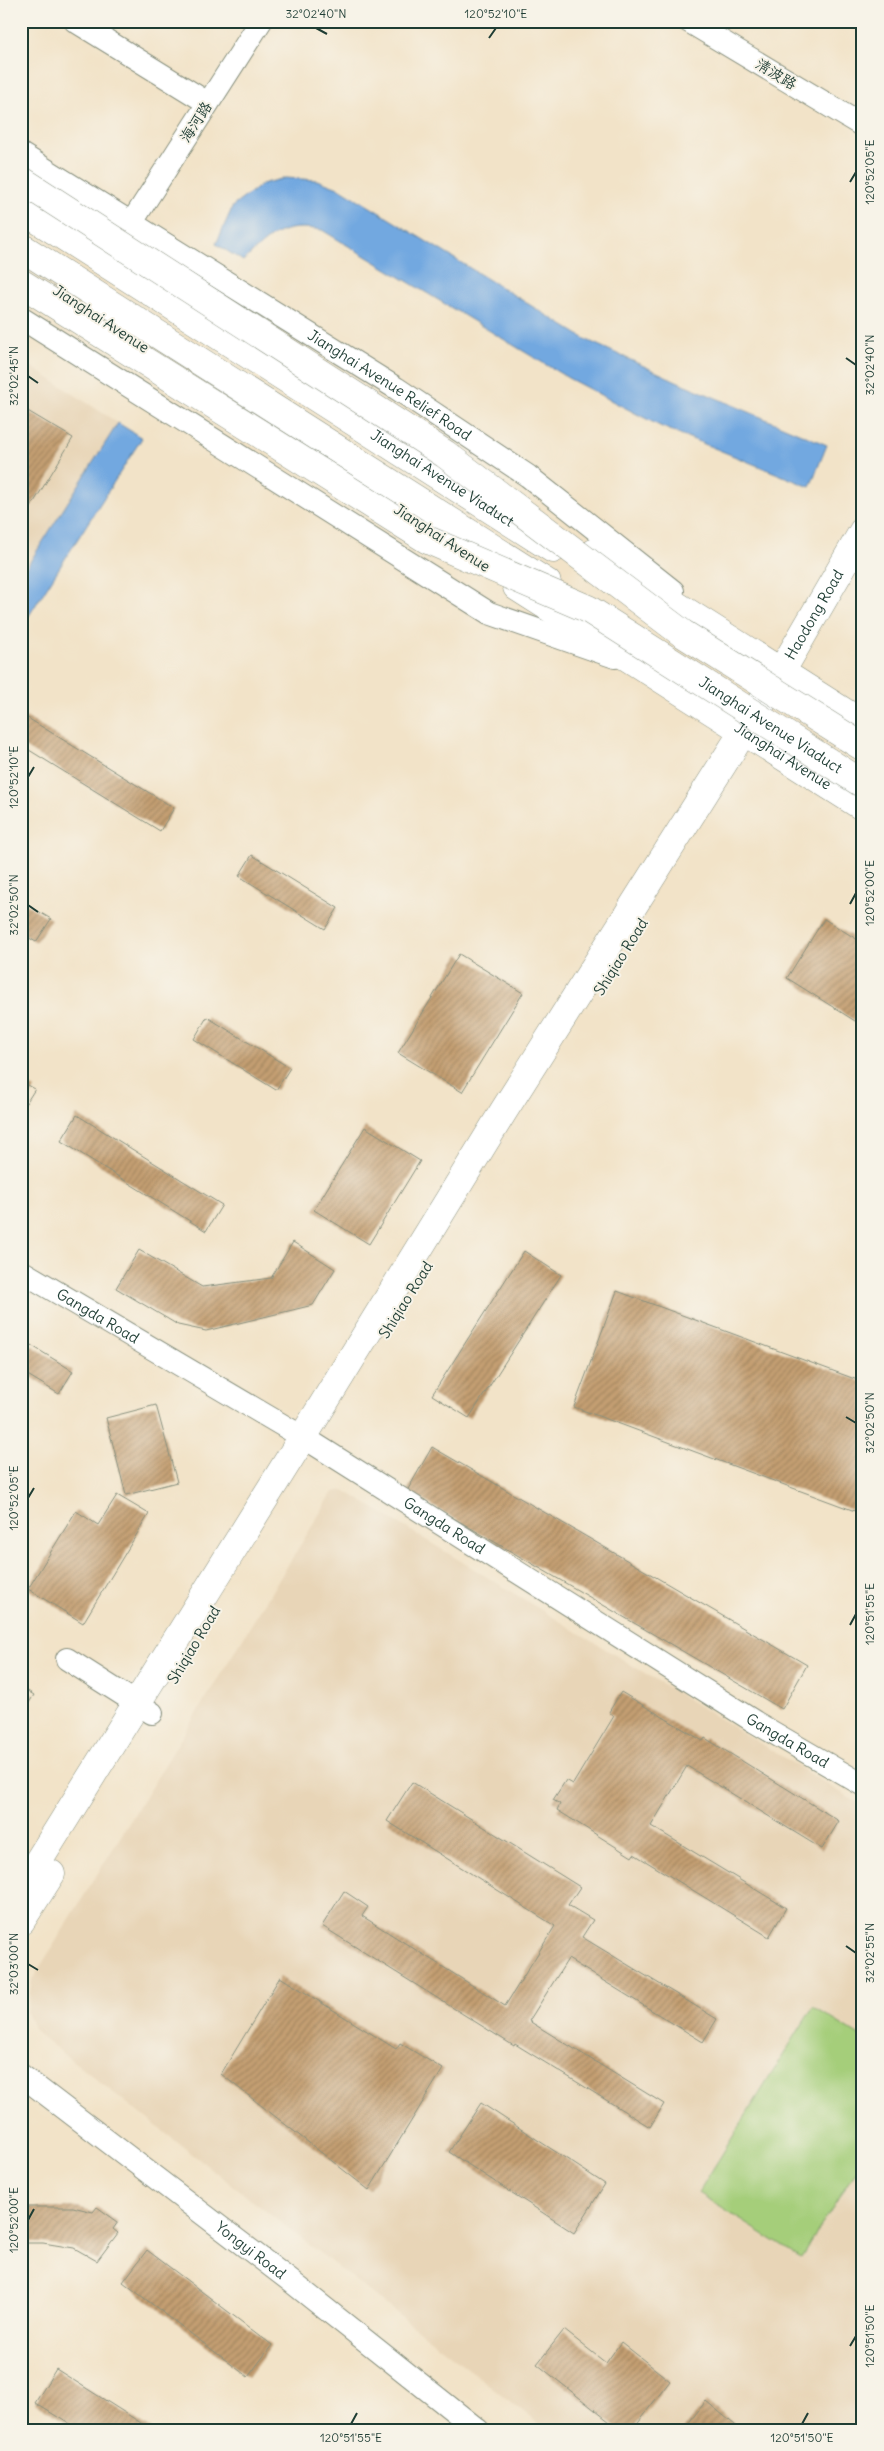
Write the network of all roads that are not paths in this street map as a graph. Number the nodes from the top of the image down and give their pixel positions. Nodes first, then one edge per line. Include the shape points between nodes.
1 (75, 21) edge
2 (261, 21) edge
3 (688, 21) edge
4 (208, 104) junction
5 (863, 126) edge
6 (21, 154) edge
7 (21, 180) edge
8 (21, 188) edge
9 (21, 209) edge
10 (132, 222) junction
11 (21, 247) edge
12 (21, 268) edge
13 (21, 284) edge
14 (21, 318) edge
15 (863, 531) edge
16 (863, 568) edge
17 (588, 609) junction
18 (682, 633) junction
19 (737, 644) junction
20 (641, 666) junction
21 (788, 676) junction
22 (863, 724) edge
23 (749, 736) junction
24 (863, 748) edge
25 (863, 784) edge
26 (863, 807) edge
27 (21, 1271) edge
28 (310, 1441) junction
29 (67, 1658) dead end
30 (144, 1708) junction
31 (863, 1785) edge
32 (21, 1889) edge
33 (21, 1921) edge
34 (21, 2075) edge
35 (478, 2430) edge

1 - 4 street
2 - 4 street, 海河路
3 - 5 street, 清波路
4 - 10 street, 海河路
6 - 10 street, Jianghai Avenue Relief Road
7 - 18 main road, bridge via 445,454
8 - 19 main road
9 - 18 main road, Jianghai Avenue Viaduct, bridge
10 - 19 street, Jianghai Avenue Relief Road via 396,388 528,476
11 - 17 main road, Jianghai Avenue Viaduct, bridge
12 - 20 main road, Jianghai Avenue
13 - 17 main road, bridge via 428,540
14 - 20 street via 489,612
15 - 21 main road, Haodong Road
16 - 21 main road, Haodong Road
17 - 25 main road, Jianghai Avenue Viaduct, bridge
18 - 24 main road, Jianghai Avenue Viaduct, bridge
19 - 21 main road
20 - 23 main road, Jianghai Avenue
21 - 22 main road
21 - 23 main road, Shiqiao Road
23 - 26 main road, Jianghai Avenue
23 - 28 main road, Shiqiao Road via 503,1112
27 - 28 street, Gangda Road
28 - 30 main road, Shiqiao Road
28 - 31 street, Gangda Road via 747,1717
29 - 30 street
30 - 32 main road, Shiqiao Road
30 - 33 main road, Shiqiao Road
34 - 35 street, Yongyi Road via 281,2273

